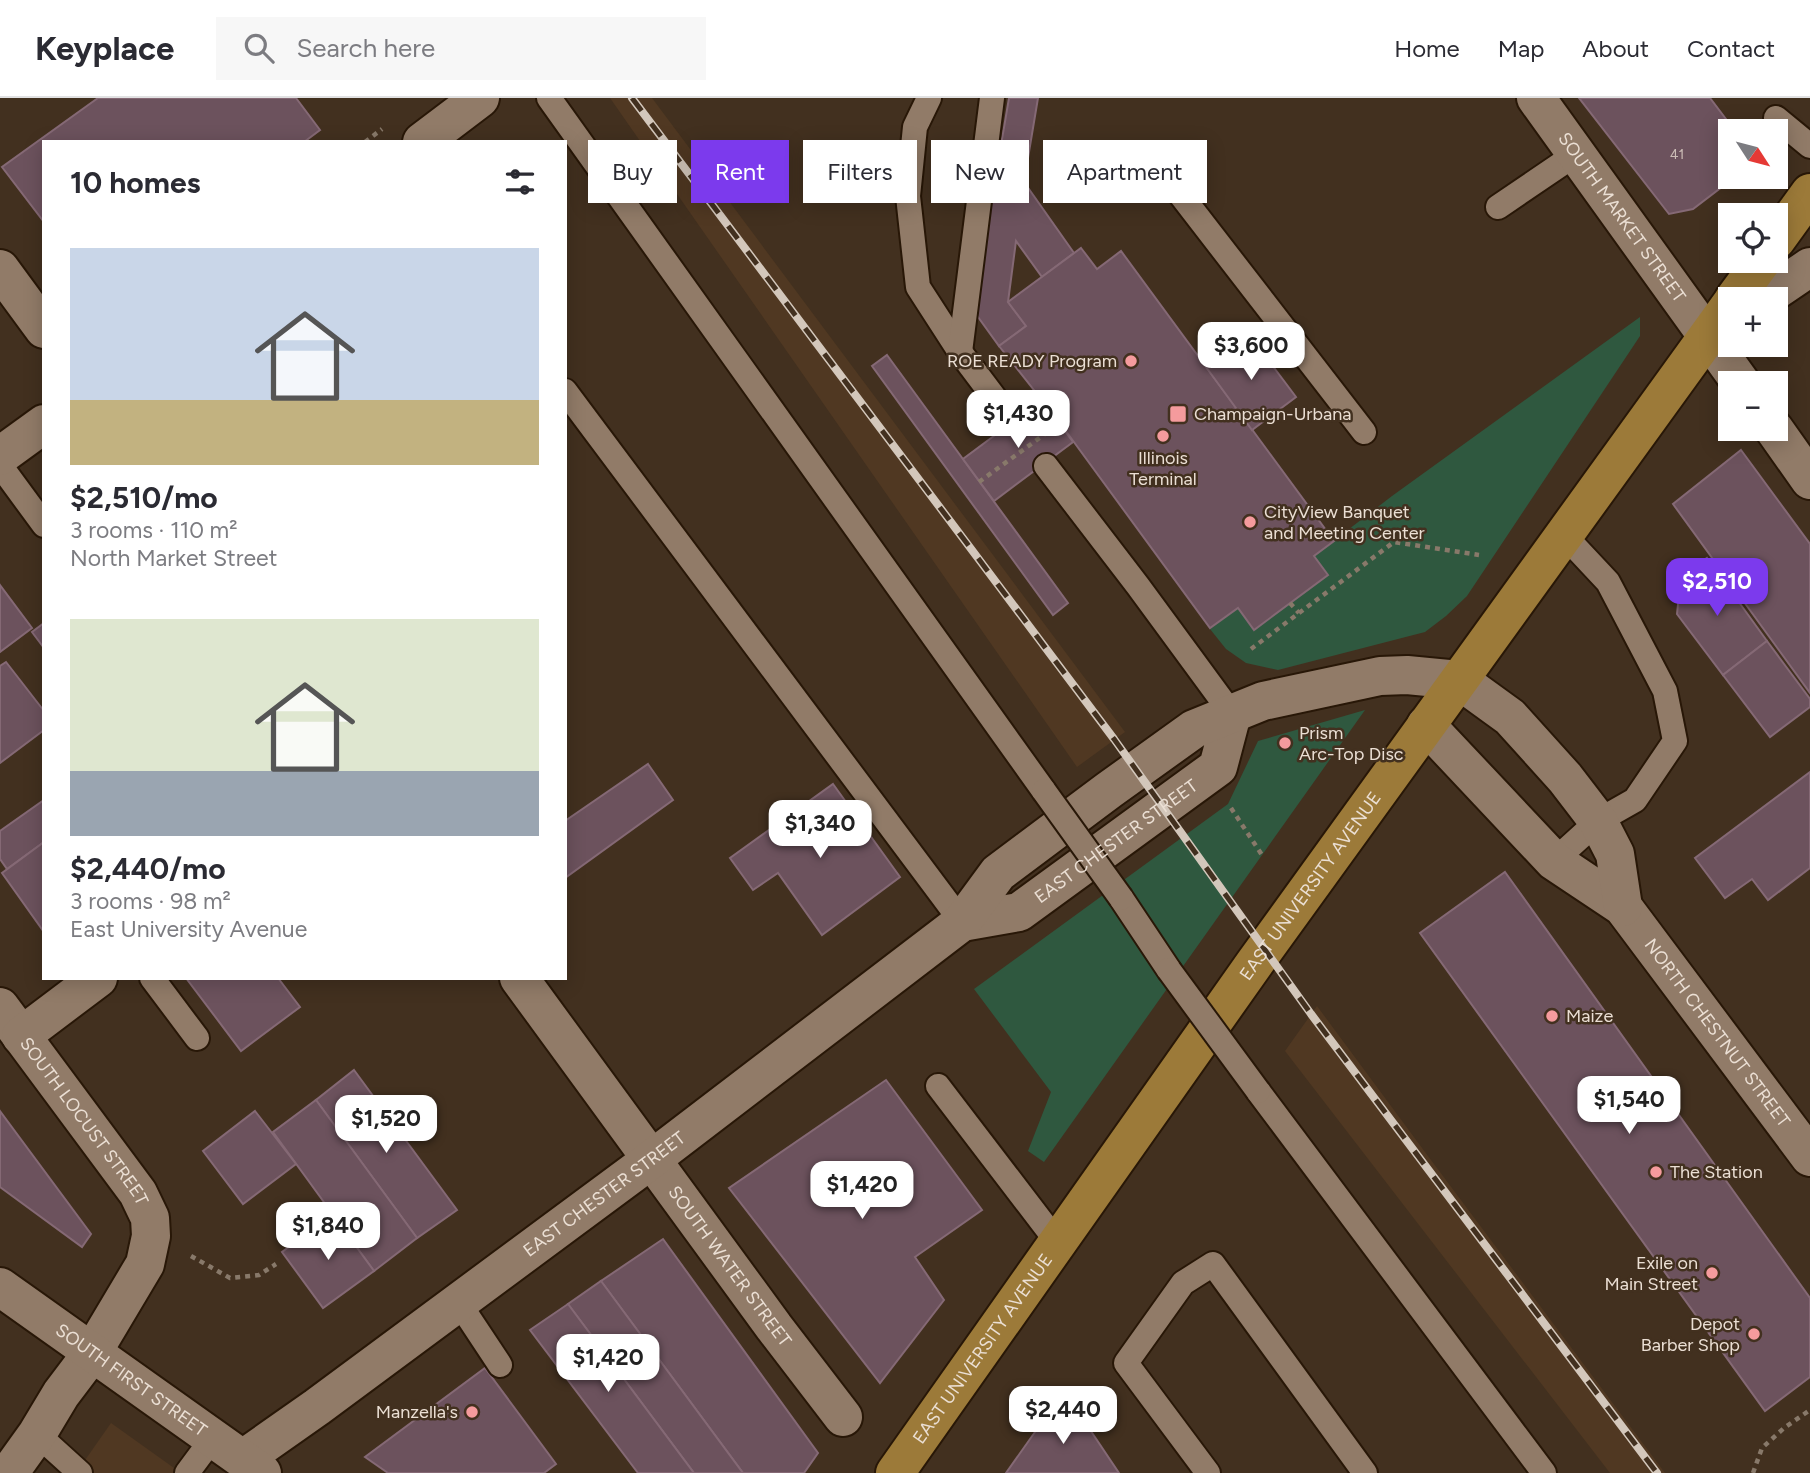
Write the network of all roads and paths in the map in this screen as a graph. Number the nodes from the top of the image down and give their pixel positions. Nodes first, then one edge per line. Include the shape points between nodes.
1 (480, 98) edge
2 (929, 98) edge
3 (992, 98) edge
4 (1536, 98) edge
5 (553, 103) edge
6 (1776, 118) dead end
7 (425, 140) edge
8 (1810, 146) edge
9 (1576, 154) junction
10 (1810, 193) edge
11 (1187, 203) edge
12 (1498, 207) dead end
13 (1788, 223) edge
14 (1810, 267) edge
15 (0, 269) edge
16 (1781, 287) edge
17 (42, 326) edge
18 (1718, 327) edge
19 (1718, 329) edge
20 (960, 352) junction
21 (567, 394) edge
22 (1012, 421) dead end
23 (1060, 423) dead end
24 (42, 425) edge
25 (1364, 432) dead end
26 (1782, 441) edge
27 (0, 456) edge
28 (0, 465) edge
29 (1046, 466) dead end
30 (1810, 480) edge
31 (979, 482) dead end
32 (42, 522) edge
33 (1564, 536) junction
34 (1479, 555) dead end
35 (1290, 603) dead end
36 (1299, 613) junction
37 (1251, 649) dead end
38 (1458, 680) junction
39 (1231, 714) junction
40 (1426, 725) junction
41 (1228, 804) dead end
42 (1598, 821) junction
43 (1262, 855) dead end
44 (1554, 862) junction
45 (1623, 907) junction
46 (962, 922) junction
47 (95, 980) edge
48 (154, 980) edge
49 (520, 980) edge
50 (10, 1022) edge
51 (197, 1038) dead end
52 (938, 1086) dead end
53 (1810, 1157) edge
54 (652, 1159) junction
55 (1058, 1243) junction
56 (191, 1256) dead end
57 (276, 1264) dead end
58 (0, 1287) edge
59 (459, 1303) junction
60 (92, 1353) junction
61 (500, 1365) dead end
62 (1810, 1409) edge
63 (843, 1417) dead end
64 (37, 1434) junction
65 (239, 1457) edge
66 (9, 1473) edge
67 (80, 1473) edge
68 (187, 1473) edge
69 (895, 1473) edge
70 (1208, 1473) edge
71 (1365, 1473) edge
72 (1544, 1473) edge
73 (1753, 1473) edge

1 - 7 street
2 - 20 lane via 915,127 908,197 918,287
3 - 20 lane
4 - 9 street, SOUTH MARKET STREET
5 - 72 lane, bridge via 1169,970
6 - 8 lane
9 - 12 lane
9 - 18 street, SOUTH MARKET STREET
10 - 13 main road
11 - 25 lane
14 - 16 street
15 - 17 street
19 - 33 main road, EAST UNIVERSITY AVENUE
20 - 22 lane
21 - 46 lane
23 - 31 path, bridge
24 - 27 street
26 - 30 street
28 - 32 lane
29 - 39 lane
33 - 38 main road, EAST UNIVERSITY AVENUE
33 - 42 lane via 1608,582 1665,691 1675,741 1636,800
34 - 36 path via 1394,542
35 - 36 path
36 - 37 path
38 - 39 street, EAST CHESTER STREET via 1380,676 1263,701
38 - 40 main road, EAST UNIVERSITY AVENUE
38 - 42 street, NORTH CHESTNUT STREET via 1510,717
39 - 46 street, EAST CHESTER STREET via 1194,729 998,873
40 - 44 street, NORTH CHESTNUT STREET
40 - 55 main road, EAST UNIVERSITY AVENUE
41 - 43 path
42 - 44 lane
42 - 45 street, NORTH CHESTNUT STREET via 1615,853
44 - 45 street, NORTH CHESTNUT STREET
45 - 53 street, NORTH CHESTNUT STREET
46 - 54 street, EAST CHESTER STREET
47 - 50 street
48 - 51 lane
49 - 54 street, SOUTH WATER STREET
50 - 60 street, SOUTH LOCUST STREET via 138,1193 149,1219 145,1265
52 - 55 lane
54 - 59 street, EAST CHESTER STREET
54 - 63 street, SOUTH WATER STREET
55 - 69 main road, EAST UNIVERSITY AVENUE
56 - 57 path via 230,1278 259,1275
58 - 60 street, SOUTH FIRST STREET
59 - 61 lane
59 - 65 street, EAST CHESTER STREET via 269,1443
60 - 64 street, SOUTH LOCUST STREET
60 - 65 street, SOUTH FIRST STREET
62 - 73 path via 1762,1448
64 - 66 street, SOUTH LOCUST STREET
64 - 67 lane
65 - 68 lane
70 - 71 lane via 1126,1363 1183,1283 1213,1264

